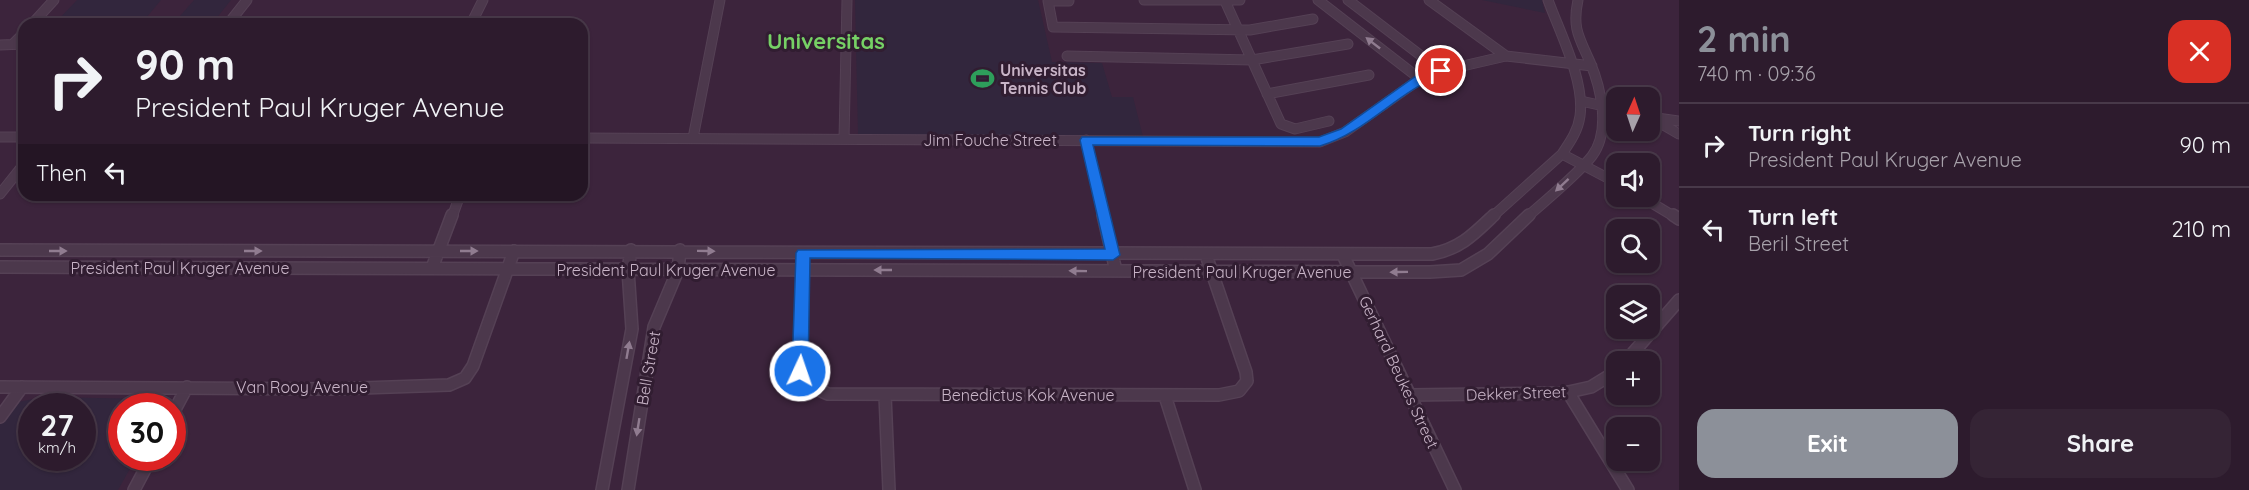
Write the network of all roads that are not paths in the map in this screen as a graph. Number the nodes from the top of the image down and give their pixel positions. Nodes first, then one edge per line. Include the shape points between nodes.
1 (54, 0) edge
2 (247, 0) edge
3 (483, 0) edge
4 (720, 0) edge
5 (847, 0) edge
6 (1144, 0) edge
7 (1240, 0) edge
8 (1318, 0) edge
9 (1348, 0) edge
10 (1429, 0) edge
11 (1548, 0) edge
12 (1578, 0) edge
13 (1069, 1) edge
14 (1214, 1) edge
15 (38, 18) edge
16 (233, 18) edge
17 (474, 18) edge
18 (1313, 19) dead end
19 (1238, 30) junction
20 (18, 39) edge
21 (13, 44) junction
22 (18, 44) edge
23 (1348, 44) dead end
24 (0, 45) edge
25 (1067, 56) dead end
26 (1506, 56) junction
27 (1252, 60) junction
28 (1571, 64) junction
29 (1592, 66) junction
30 (1441, 71) junction
31 (1369, 75) dead end
32 (1420, 79) junction
33 (1267, 94) junction
34 (1581, 101) junction
35 (1604, 106) junction
36 (1660, 118) edge
37 (1329, 121) dead end
38 (1679, 121) edge
39 (1660, 123) edge
40 (1679, 134) edge
41 (0, 137) edge
42 (18, 137) edge
43 (588, 138) edge
44 (693, 138) junction
45 (844, 139) junction
46 (1086, 140) junction
47 (1562, 154) junction
48 (1584, 164) junction
49 (18, 172) edge
50 (1606, 177) edge
51 (0, 194) edge
52 (458, 201) edge
53 (1659, 207) edge
54 (1679, 219) edge
55 (0, 250) edge
56 (195, 250) junction
57 (632, 250) junction
58 (680, 250) junction
59 (438, 251) junction
60 (514, 251) junction
61 (803, 253) junction
62 (1113, 255) junction
63 (1206, 255) junction
64 (1343, 255) junction
65 (0, 267) edge
66 (186, 268) junction
67 (432, 268) junction
68 (508, 269) junction
69 (628, 270) junction
70 (678, 270) junction
71 (802, 270) junction
72 (1116, 272) junction
73 (1212, 273) junction
74 (1352, 273) junction
75 (1679, 300) edge
76 (1635, 351) edge
77 (1606, 378) edge
78 (0, 387) edge
79 (22, 387) junction
80 (187, 387) junction
81 (1568, 392) junction
82 (184, 393) edge
83 (885, 394) junction
84 (1410, 395) junction
85 (1166, 396) junction
86 (0, 417) edge
87 (144, 471) edge
88 (134, 490) edge
89 (602, 490) edge
90 (628, 490) edge
91 (889, 490) edge
92 (1195, 490) edge
93 (1455, 490) edge
94 (1628, 490) edge

1 - 15 street
2 - 16 street
3 - 17 street
4 - 44 street
5 - 45 street
6 - 14 street
7 - 14 street
32 -> 8 street
9 - 30 street
10 - 26 street
11 - 28 street, President Paul Kruger Avenue
12 - 29 street, President Paul Kruger Avenue via 1574,18
13 - 19 street via 1048,1 1053,27
14 - 19 street
18 - 19 street
19 - 27 street
20 - 21 street
21 - 22 street
21 - 24 street
23 - 27 street
25 - 27 street
26 - 28 street, Jim Fouche Street
26 - 30 street, Jim Fouche Street
27 - 33 street
28 - 29 street, Jim Fouche Street
28 - 34 street, President Paul Kruger Avenue
29 - 35 street, President Paul Kruger Avenue
30 - 32 street, Jim Fouche Street
31 - 33 street
32 - 46 street, Jim Fouche Street via 1345,132 1320,141
33 - 37 street via 1284,127 1309,127
34 - 35 street
34 - 47 street, President Paul Kruger Avenue via 1580,120
35 - 48 street, President Paul Kruger Avenue via 1599,140
36 - 38 street
39 - 40 street
41 - 42 street
43 - 44 street, Jim Fouche Street
44 - 45 street, Jim Fouche Street
45 - 46 street, Jim Fouche Street
46 - 62 street
47 - 48 street
47 - 64 street, President Paul Kruger Avenue via 1450,251
48 - 50 street
48 -> 74 street, President Paul Kruger Avenue via 1504,240 1469,267
49 - 51 street
52 - 59 street
53 - 54 street
55 -> 56 street, President Paul Kruger Avenue
56 -> 59 street, President Paul Kruger Avenue
56 - 66 street
57 - 58 street, President Paul Kruger Avenue
57 - 60 street, President Paul Kruger Avenue
57 - 69 street, Bell Street
58 -> 61 street, President Paul Kruger Avenue
58 - 70 street, Bell Street
59 -> 60 street, President Paul Kruger Avenue
59 - 67 street
60 - 68 street, Van Rooy Avenue
61 - 62 street, President Paul Kruger Avenue
61 - 71 street, Benedictus Kok Avenue
62 - 63 street, President Paul Kruger Avenue
62 - 72 street
63 - 64 street, President Paul Kruger Avenue
63 - 73 street, Benedictus Kok Avenue
64 - 74 street, Gerhard Beukes Street
65 - 66 street, President Paul Kruger Avenue
66 - 67 street, President Paul Kruger Avenue
67 - 68 street, President Paul Kruger Avenue
68 - 69 street, President Paul Kruger Avenue
68 - 80 street, Van Rooy Avenue via 473,366 458,382 439,387 333,389
69 - 70 street, President Paul Kruger Avenue
89 -> 69 street, Bell Street via 632,329
70 - 71 street, President Paul Kruger Avenue
70 -> 90 street, Bell Street via 654,327
72 -> 71 street, President Paul Kruger Avenue
71 - 83 street, Benedictus Kok Avenue via 800,371 804,381 836,395
72 - 73 street, President Paul Kruger Avenue
73 - 74 street, President Paul Kruger Avenue
73 - 85 street, Benedictus Kok Avenue via 1246,381 1239,391 1229,394
74 - 84 street, Gerhard Beukes Street
75 - 76 street
77 - 81 street, Dekker Street via 1591,387
78 - 79 street, Van Rooy Avenue
79 - 80 street, Van Rooy Avenue
79 - 86 street
80 - 82 street
81 - 84 street, Dekker Street
81 - 94 street
83 - 85 street, Benedictus Kok Avenue
83 - 91 street
84 - 93 street, Gerhard Beukes Street
85 - 92 street
87 - 88 street

